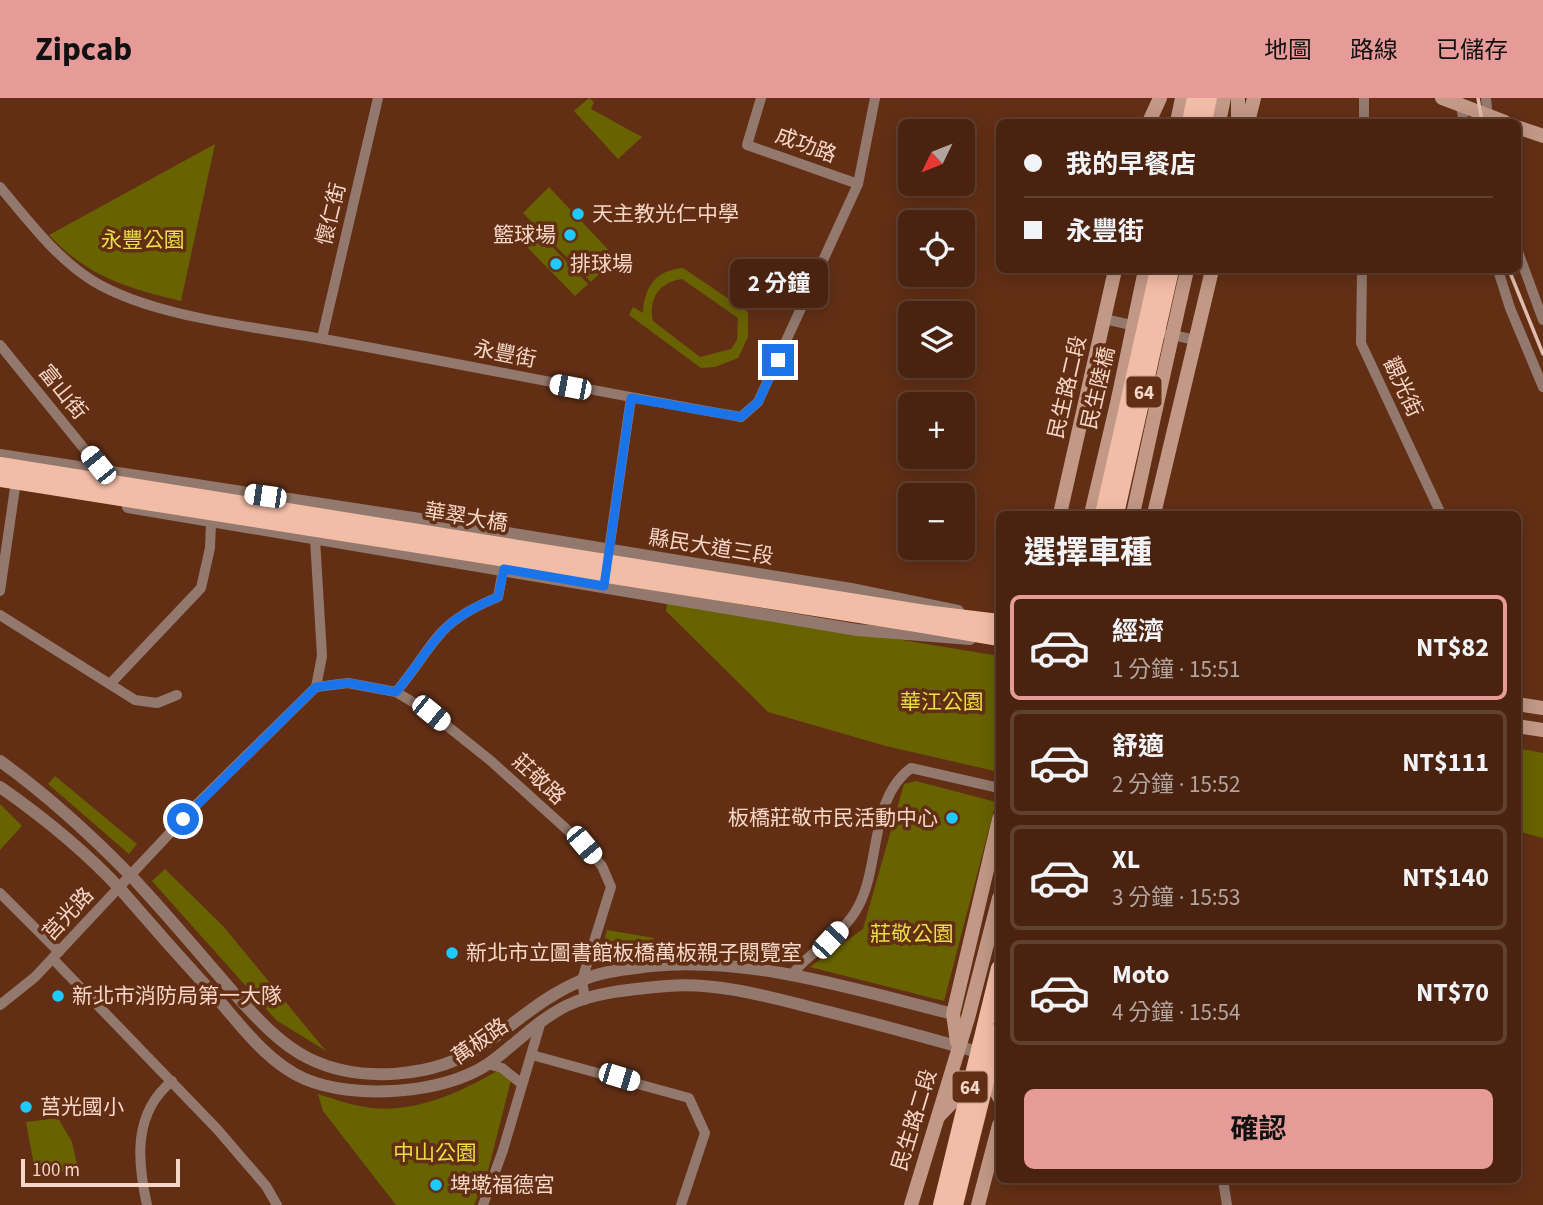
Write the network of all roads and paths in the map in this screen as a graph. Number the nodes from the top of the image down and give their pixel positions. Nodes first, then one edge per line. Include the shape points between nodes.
1 (378, 98) edge
2 (761, 98) edge
3 (876, 98) edge
4 (1158, 98) edge
5 (1182, 98) edge
6 (1195, 98) edge
7 (1209, 98) edge
8 (1224, 98) edge
9 (1238, 98) edge
10 (1254, 98) edge
11 (1364, 98) edge
12 (1442, 98) edge
13 (1486, 98) edge
14 (1460, 101) edge
15 (1150, 119) edge
16 (1178, 119) edge
17 (1191, 119) edge
18 (1205, 119) edge
19 (1220, 119) edge
20 (1238, 119) edge
21 (1249, 119) edge
22 (1364, 119) edge
23 (1463, 119) edge
24 (1488, 119) edge
25 (1521, 128) edge
26 (1543, 136) edge
27 (858, 184) junction
28 (0, 187) edge
29 (1521, 260) edge
30 (1114, 273) edge
31 (1144, 273) edge
32 (1157, 273) edge
33 (1170, 273) edge
34 (1186, 273) edge
35 (1211, 273) edge
36 (1362, 273) edge
37 (1499, 273) edge
38 (1104, 319) junction
39 (1543, 320) edge
40 (322, 338) junction
41 (1195, 340) junction
42 (0, 345) edge
43 (1543, 387) edge
44 (631, 398) junction
45 (0, 455) edge
46 (0, 465) edge
47 (103, 471) junction
48 (0, 479) edge
49 (0, 485) edge
50 (15, 488) junction
51 (108, 503) junction
52 (1061, 511) edge
53 (1092, 511) edge
54 (1104, 511) edge
55 (1117, 511) edge
56 (1134, 511) edge
57 (1155, 511) edge
58 (1440, 511) edge
59 (211, 523) junction
60 (508, 534) junction
61 (315, 539) junction
62 (609, 550) junction
63 (504, 569) junction
64 (604, 586) junction
65 (0, 591) edge
66 (0, 615) edge
67 (924, 619) junction
68 (996, 620) edge
69 (996, 621) edge
70 (996, 638) edge
71 (996, 639) edge
72 (110, 684) junction
73 (316, 687) junction
74 (396, 692) junction
75 (177, 695) dead end
76 (1521, 705) edge
77 (1543, 708) edge
78 (1521, 727) edge
79 (1543, 730) edge
80 (0, 761) edge
81 (0, 787) edge
82 (996, 787) edge
83 (996, 832) edge
84 (130, 875) junction
85 (119, 888) junction
86 (0, 893) edge
87 (996, 910) edge
88 (56, 955) junction
89 (791, 976) junction
90 (582, 980) junction
91 (996, 980) edge
92 (585, 1000) junction
93 (0, 1005) edge
94 (953, 1014) junction
95 (541, 1021) junction
96 (996, 1042) edge
97 (958, 1046) junction
98 (532, 1055) junction
99 (996, 1058) edge
100 (488, 1065) junction
101 (172, 1081) junction
102 (522, 1084) junction
103 (996, 1091) edge
104 (934, 1121) junction
105 (996, 1136) edge
106 (1223, 1183) edge
107 (147, 1205) edge
108 (277, 1205) edge
109 (483, 1205) edge
110 (681, 1205) edge
111 (911, 1205) edge
112 (941, 1205) edge
113 (955, 1205) edge
114 (978, 1205) edge
115 (1227, 1205) edge

1 - 40 street, 懷仁街
2 - 27 street, 成功路 via 747,145
3 - 27 street, 永豐街
4 - 15 main road
5 - 16 main road
6 - 17 highway
7 - 18 highway
8 - 19 main road
9 - 20 main road
10 - 21 main road
11 - 22 street
12 - 14 main road
13 - 24 street
14 - 23 street
14 - 24 main road
25 - 26 main road
27 - 44 street, 永豐街 via 758,402 748,413 741,417
28 - 40 street, 永豐街 via 68,261 93,281 132,300
29 - 39 street
30 - 38 main road, 民生路二段
31 - 53 main road, 民生陸橋, bridge
32 - 54 highway, 64, bridge
33 - 55 highway, 64, bridge
34 - 56 main road, bridge
35 - 41 main road
36 - 58 street, 觀光街 via 1361,343
37 - 43 street
38 - 41 street
38 - 52 main road, 民生路二段
40 - 44 street, 永豐街
41 - 57 main road
42 - 47 street, 富山街
44 - 62 street
45 - 47 street, 縣民大道三段
46 - 67 highway, 華翠大橋, bridge
47 - 51 street
47 - 60 street, 縣民大道三段
48 - 67 highway, 華翠大橋, bridge
49 - 50 street
50 - 51 street
50 - 65 street
51 - 59 street
59 - 61 street
59 - 72 street via 201,588
60 - 62 street, 縣民大道三段
60 - 63 street
61 - 63 street
61 - 73 street via 321,656
62 - 64 street
62 - 68 street, 縣民大道三段 via 851,589
63 - 64 street
63 - 74 street via 498,597 465,611 443,628
64 - 71 street via 857,630
66 - 72 street
67 - 69 highway
67 - 70 highway
72 - 75 street via 145,704
73 - 74 street, 莊敬路 via 348,683
73 - 84 street, 莒光路
74 - 90 street, 莊敬路 via 431,713 491,761 602,866 611,887
76 - 77 main road
78 - 79 main road
80 - 84 street, 萬板路
81 - 85 street, 萬板路 via 38,814
82 - 89 street via 911,768 899,777 880,826 860,905
83 - 94 main road, 民生路二段
84 - 85 street, 莒光路
84 - 90 street, 萬板路 via 267,1028 305,1057 337,1071 415,1071 461,1058 533,1005
85 - 88 street, 莒光路
85 - 100 street, 萬板路 via 246,1031 274,1059 304,1079 342,1089 379,1091 458,1081
86 - 88 street
87 - 97 main road, 民生路二段
88 - 93 street
88 - 101 street, 莒光路
89 - 90 street, 萬板路 via 753,969 654,966
89 - 94 street, 萬板路
90 - 92 street, 莊敬路
91 - 112 highway, 64, bridge
92 - 95 street, 萬板路
92 - 97 street, 萬板路 via 666,986 715,987 776,998
94 - 97 main road, 民生路二段
95 - 98 street
95 - 100 street, 萬板路
96 - 113 highway, 64, bridge
97 - 99 street, 萬板路
97 - 104 main road, 民生路二段
98 - 102 street
98 - 110 street via 689,1098 705,1133
100 - 102 street via 502,1068
101 - 107 street via 145,1115 141,1132 139,1158
101 - 108 street, 莒光路 via 266,1186
102 - 109 street
103 - 104 main road via 982,1079 975,1081
104 - 111 main road, 民生路二段
105 - 114 main road
106 - 115 street

